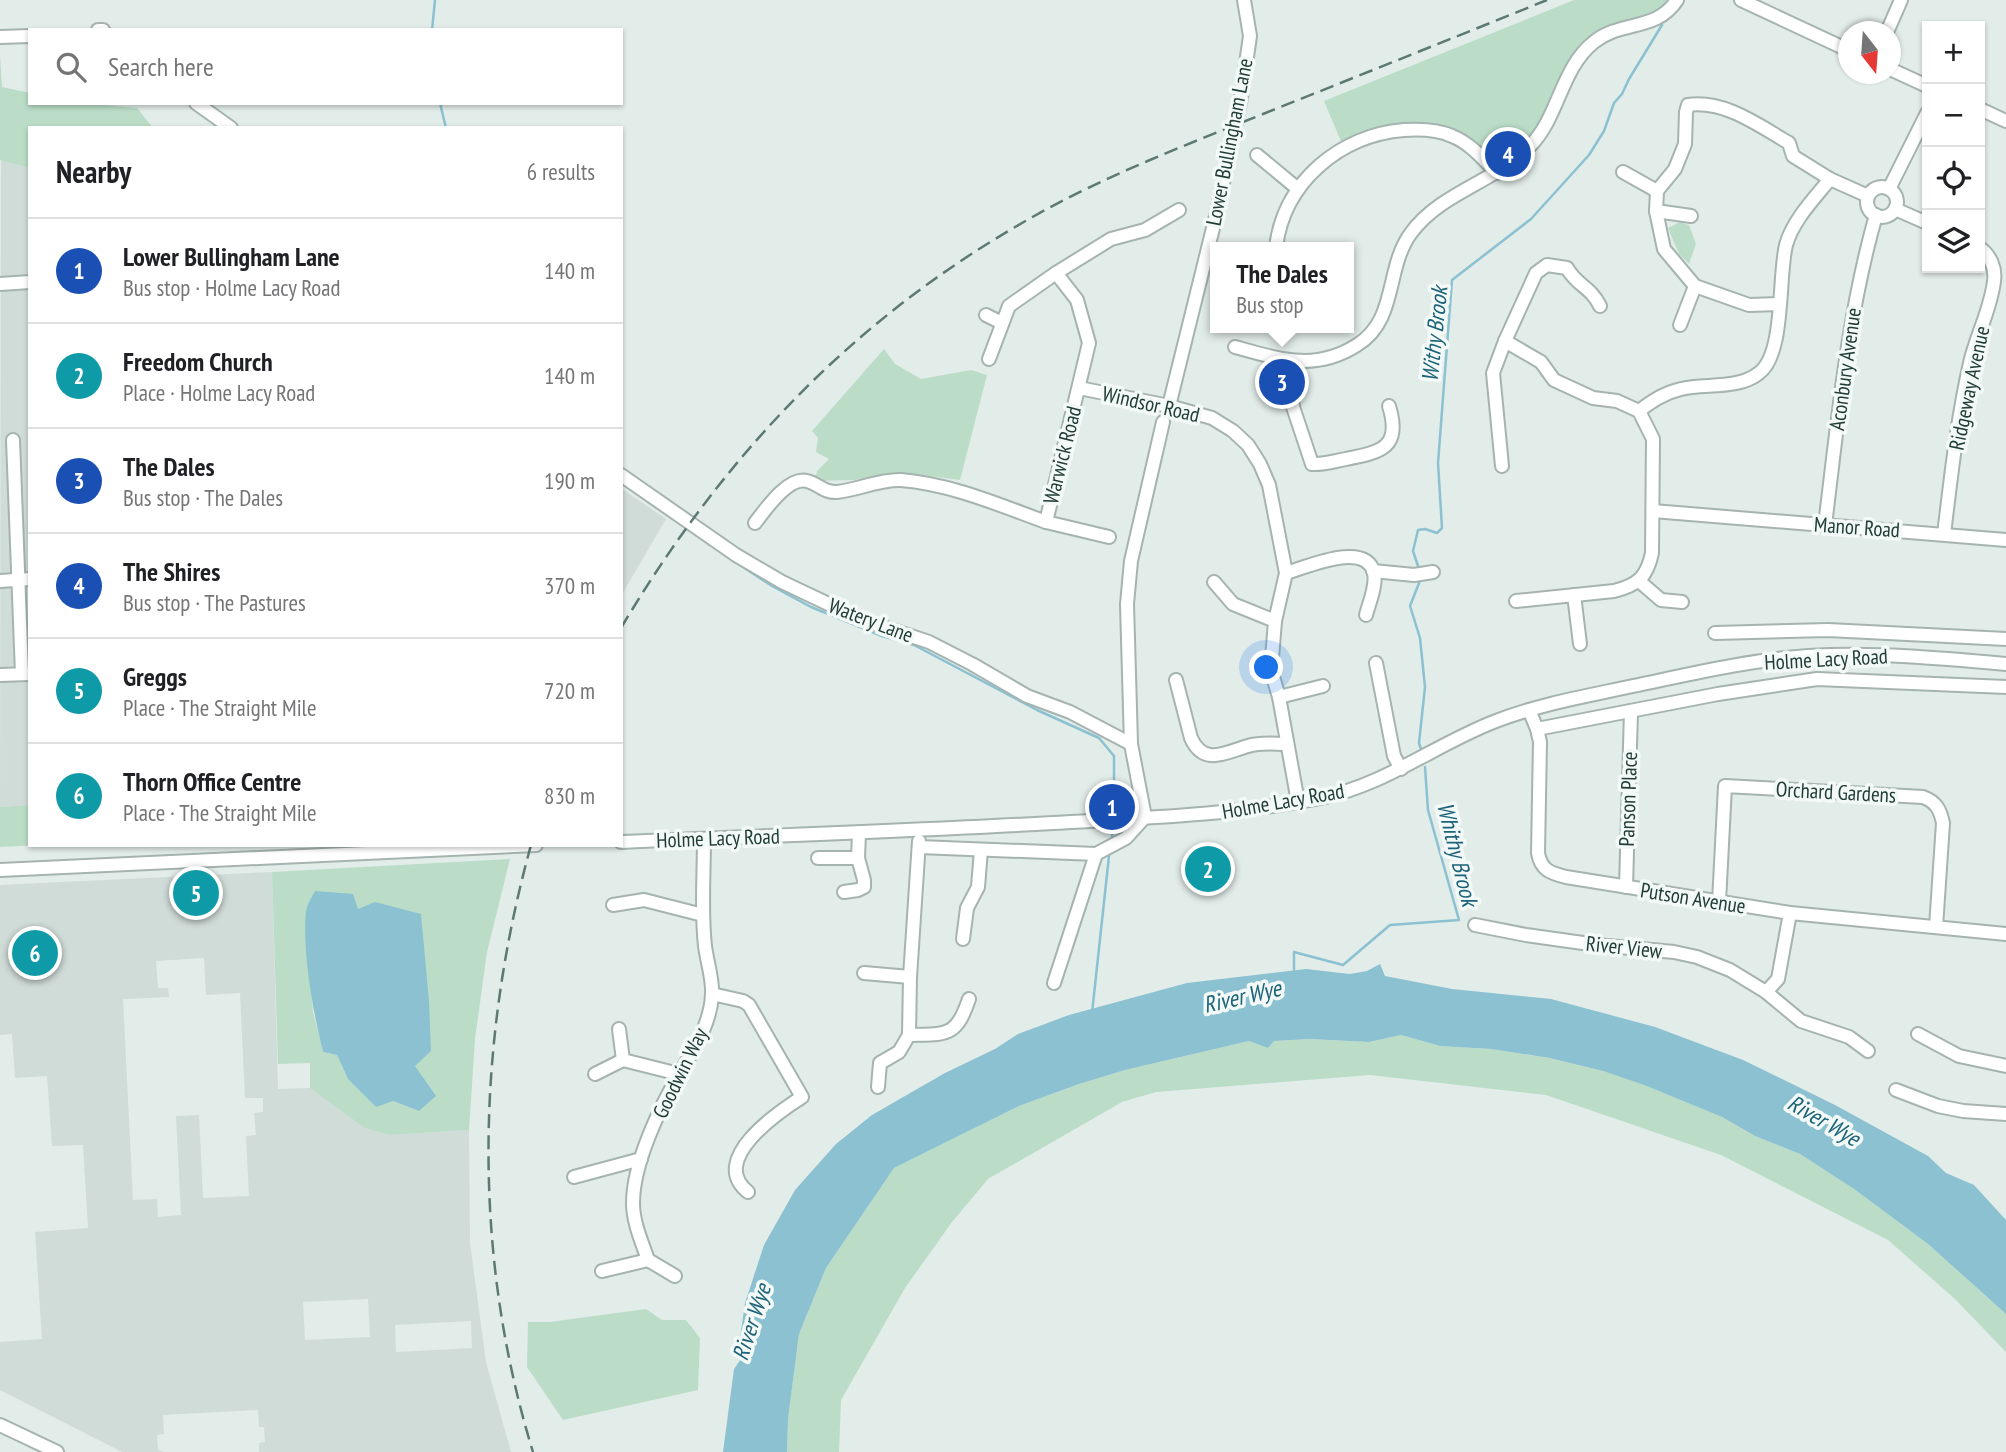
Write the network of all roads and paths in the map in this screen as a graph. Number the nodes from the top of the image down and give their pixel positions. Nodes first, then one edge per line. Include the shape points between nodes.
1 (1244, 0) edge
2 (1677, 0) edge
3 (1741, 0) edge
4 (1901, 0) edge
5 (1892, 21) edge
6 (28, 36) edge
7 (0, 37) edge
8 (1838, 45) edge
9 (1901, 74) edge
10 (1923, 84) edge
11 (199, 105) edge
12 (1985, 111) edge
13 (2006, 121) edge
14 (1922, 123) edge
15 (228, 126) edge
16 (1256, 155) dead end
17 (1623, 172) dead end
18 (1497, 173) junction
19 (1830, 179) junction
20 (1298, 189) junction
21 (1889, 189) junction
22 (1657, 191) junction
23 (1868, 197) junction
24 (1895, 209) junction
25 (1179, 210) dead end
26 (1656, 211) junction
27 (1876, 215) junction
28 (1691, 216) dead end
29 (1922, 221) edge
30 (1277, 242) edge
31 (1985, 252) edge
32 (1056, 273) junction
33 (28, 282) edge
34 (0, 284) edge
35 (1695, 286) junction
36 (1779, 304) junction
37 (1600, 306) dead end
38 (986, 315) dead end
39 (1002, 324) junction
40 (1679, 325) dead end
41 (1505, 341) junction
42 (1235, 347) dead end
43 (989, 359) dead end
44 (1298, 362) junction
45 (1079, 388) junction
46 (1169, 406) junction
47 (1389, 406) dead end
48 (1639, 411) junction
49 (1163, 422) dead end
50 (13, 440) dead end
51 (1502, 466) dead end
52 (623, 476) edge
53 (1653, 511) junction
54 (1046, 522) junction
55 (755, 523) dead end
56 (1825, 525) junction
57 (1944, 534) junction
58 (1109, 537) dead end
59 (2006, 540) edge
60 (1373, 571) junction
61 (1433, 572) dead end
62 (1286, 573) junction
63 (24, 580) edge
64 (0, 581) edge
65 (1639, 581) junction
66 (1214, 582) dead end
67 (1574, 594) junction
68 (1517, 601) dead end
69 (1682, 601) dead end
70 (1366, 615) dead end
71 (1275, 621) junction
72 (1715, 633) dead end
73 (2006, 639) edge
74 (1580, 644) dead end
75 (1376, 663) dead end
76 (2006, 664) edge
77 (26, 674) edge
78 (0, 675) edge
79 (1177, 680) dead end
80 (1323, 686) dead end
81 (2006, 687) edge
82 (1279, 697) junction
83 (1529, 710) junction
84 (1631, 710) junction
85 (1537, 729) junction
86 (1131, 744) junction
87 (1287, 744) junction
88 (1401, 769) junction
89 (1298, 802) junction
90 (1145, 817) junction
91 (969, 828) junction
92 (920, 830) junction
93 (859, 832) junction
94 (704, 839) junction
95 (623, 842) edge
96 (493, 847) edge
97 (919, 847) junction
98 (975, 849) junction
99 (1096, 854) junction
100 (818, 858) dead end
101 (858, 858) junction
102 (0, 870) edge
103 (1626, 887) junction
104 (844, 892) dead end
105 (1719, 902) junction
106 (613, 905) dead end
107 (1790, 913) junction
108 (703, 915) junction
109 (1475, 925) dead end
110 (1936, 928) junction
111 (2006, 934) edge
112 (963, 939) dead end
113 (864, 973) dead end
114 (910, 977) junction
115 (1054, 983) dead end
116 (1766, 992) junction
117 (712, 994) junction
118 (969, 999) dead end
119 (619, 1029) dead end
120 (1918, 1034) dead end
121 (909, 1035) junction
122 (1868, 1051) dead end
123 (623, 1060) junction
124 (2006, 1066) edge
125 (595, 1074) dead end
126 (679, 1074) junction
127 (878, 1087) dead end
128 (1896, 1090) dead end
129 (2006, 1114) edge
130 (641, 1159) junction
131 (574, 1177) dead end
132 (748, 1192) dead end
133 (648, 1260) junction
134 (602, 1271) dead end
135 (675, 1276) dead end
136 (0, 1425) edge
137 (57, 1452) edge

1 - 46 street, Lower Bullingham Lane via 1250,36 1241,98
2 - 18 street via 1650,23 1622,28 1594,41 1581,54 1551,117 1532,144
3 - 8 street
4 - 5 street
6 - 7 street
9 - 10 street
11 - 15 street
12 - 13 street
14 - 21 street
16 - 20 street
17 - 22 street
18 - 20 street via 1454,136 1428,130 1389,131 1334,153
18 - 44 street via 1426,216 1410,234 1375,331 1342,354
19 - 22 street via 1793,156 1789,143 1751,121 1715,104 1688,105 1685,144 1675,169
19 - 23 street
19 - 36 street via 1801,214 1787,244
20 - 30 street
21 - 23 street via 1878,188
21 - 24 street via 1896,199
22 - 26 street
23 - 27 street via 1868,207
24 - 27 street via 1885,216
24 - 29 street
25 - 32 street via 1145,230 1111,239
26 - 28 street
26 - 35 street via 1664,249
27 - 56 street, Aconbury Avenue via 1849,328
31 - 57 street, Ridgeway Avenue via 1995,279 1970,362
32 - 39 street via 1009,306
32 - 45 street, Warwick Road via 1077,300 1088,344
33 - 34 street
35 - 36 street via 1749,305
35 - 40 street
36 - 48 street via 1774,355 1759,373 1739,382 1682,388 1657,397
37 - 41 street via 1567,268 1547,265 1536,273
38 - 39 street
39 - 43 street
41 - 48 street via 1541,362 1554,380 1593,398 1617,401
41 - 51 street via 1493,373
42 - 44 street
44 - 47 street via 1293,407 1312,464 1384,448 1395,425
45 - 46 street, Windsor Road
45 - 54 street, Warwick Road
46 - 62 street, Windsor Road via 1212,418 1248,445 1269,485
48 - 53 street via 1653,439
49 - 86 street via 1128,582
50 - 63 street
52 - 86 street, Watery Lane via 782,582 860,619 929,642 1027,696
53 - 56 street, Manor Road
53 - 65 street via 1649,569
54 - 55 street, Warwick Road via 967,493 900,480 838,492 800,481 778,494
54 - 58 street, Warwick Road
56 - 57 street, Manor Road
57 - 59 street, Manor Road
60 - 61 street
60 - 62 street via 1361,557 1348,556
60 - 70 street
62 - 71 street
63 - 64 street
63 - 77 street
65 - 67 street via 1614,591
65 - 69 street via 1661,600
66 - 71 street via 1233,604
67 - 68 street
67 - 74 street
71 - 82 street via 1271,670
72 - 73 street, Holme Lacy Road via 1828,630
75 - 88 street via 1394,756
76 - 83 street, Holme Lacy Road via 1810,656 1716,669
77 - 78 street
79 - 87 street via 1191,738 1205,754
80 - 82 street
81 - 84 street via 1818,679
82 - 87 street
83 - 85 street, Putson Avenue
83 - 88 street, Holme Lacy Road via 1467,734
84 - 85 street
84 - 103 street, Panson Place
85 - 103 street, Putson Avenue via 1540,863 1554,874
86 - 90 street
87 - 89 street
88 - 89 street, Holme Lacy Road via 1357,788
89 - 90 street, Holme Lacy Road
90 - 91 street, Holme Lacy Road
90 - 99 street via 1126,838
91 - 92 street, Holme Lacy Road
91 - 98 street
92 - 93 street, Holme Lacy Road
92 - 97 street
93 - 94 street, Holme Lacy Road
93 - 101 street
94 - 95 street, Holme Lacy Road
94 - 108 street, Goodwin Way
96 - 102 street
97 - 98 street
97 - 114 street
98 - 99 street
98 - 112 street via 978,887 967,908
99 - 115 street
100 - 101 street
101 - 104 street via 864,887
103 - 105 street, Putson Avenue
105 - 107 street, Putson Avenue
105 - 110 street, Orchard Gardens via 1725,786 1923,797 1940,810 1943,823
106 - 108 street via 644,900
107 - 110 street, Putson Avenue
107 - 116 street via 1778,979
108 - 117 street, Goodwin Way
109 - 116 street, River View via 1697,957
110 - 111 street, Putson Avenue
113 - 114 street
114 - 121 street
116 - 122 street, River View via 1801,1021 1849,1037
117 - 126 street, Goodwin Way via 695,1050
117 - 132 street via 749,1005 802,1097 770,1117 739,1154 737,1181
118 - 121 street via 962,1020 947,1033
119 - 123 street
120 - 124 street via 1959,1056
121 - 127 street via 900,1052 880,1063
123 - 125 street
123 - 126 street
126 - 130 street, Goodwin Way
128 - 129 street via 1938,1106
130 - 131 street
130 - 133 street, Goodwin Way via 632,1202
133 - 134 street
133 - 135 street
136 - 137 street

